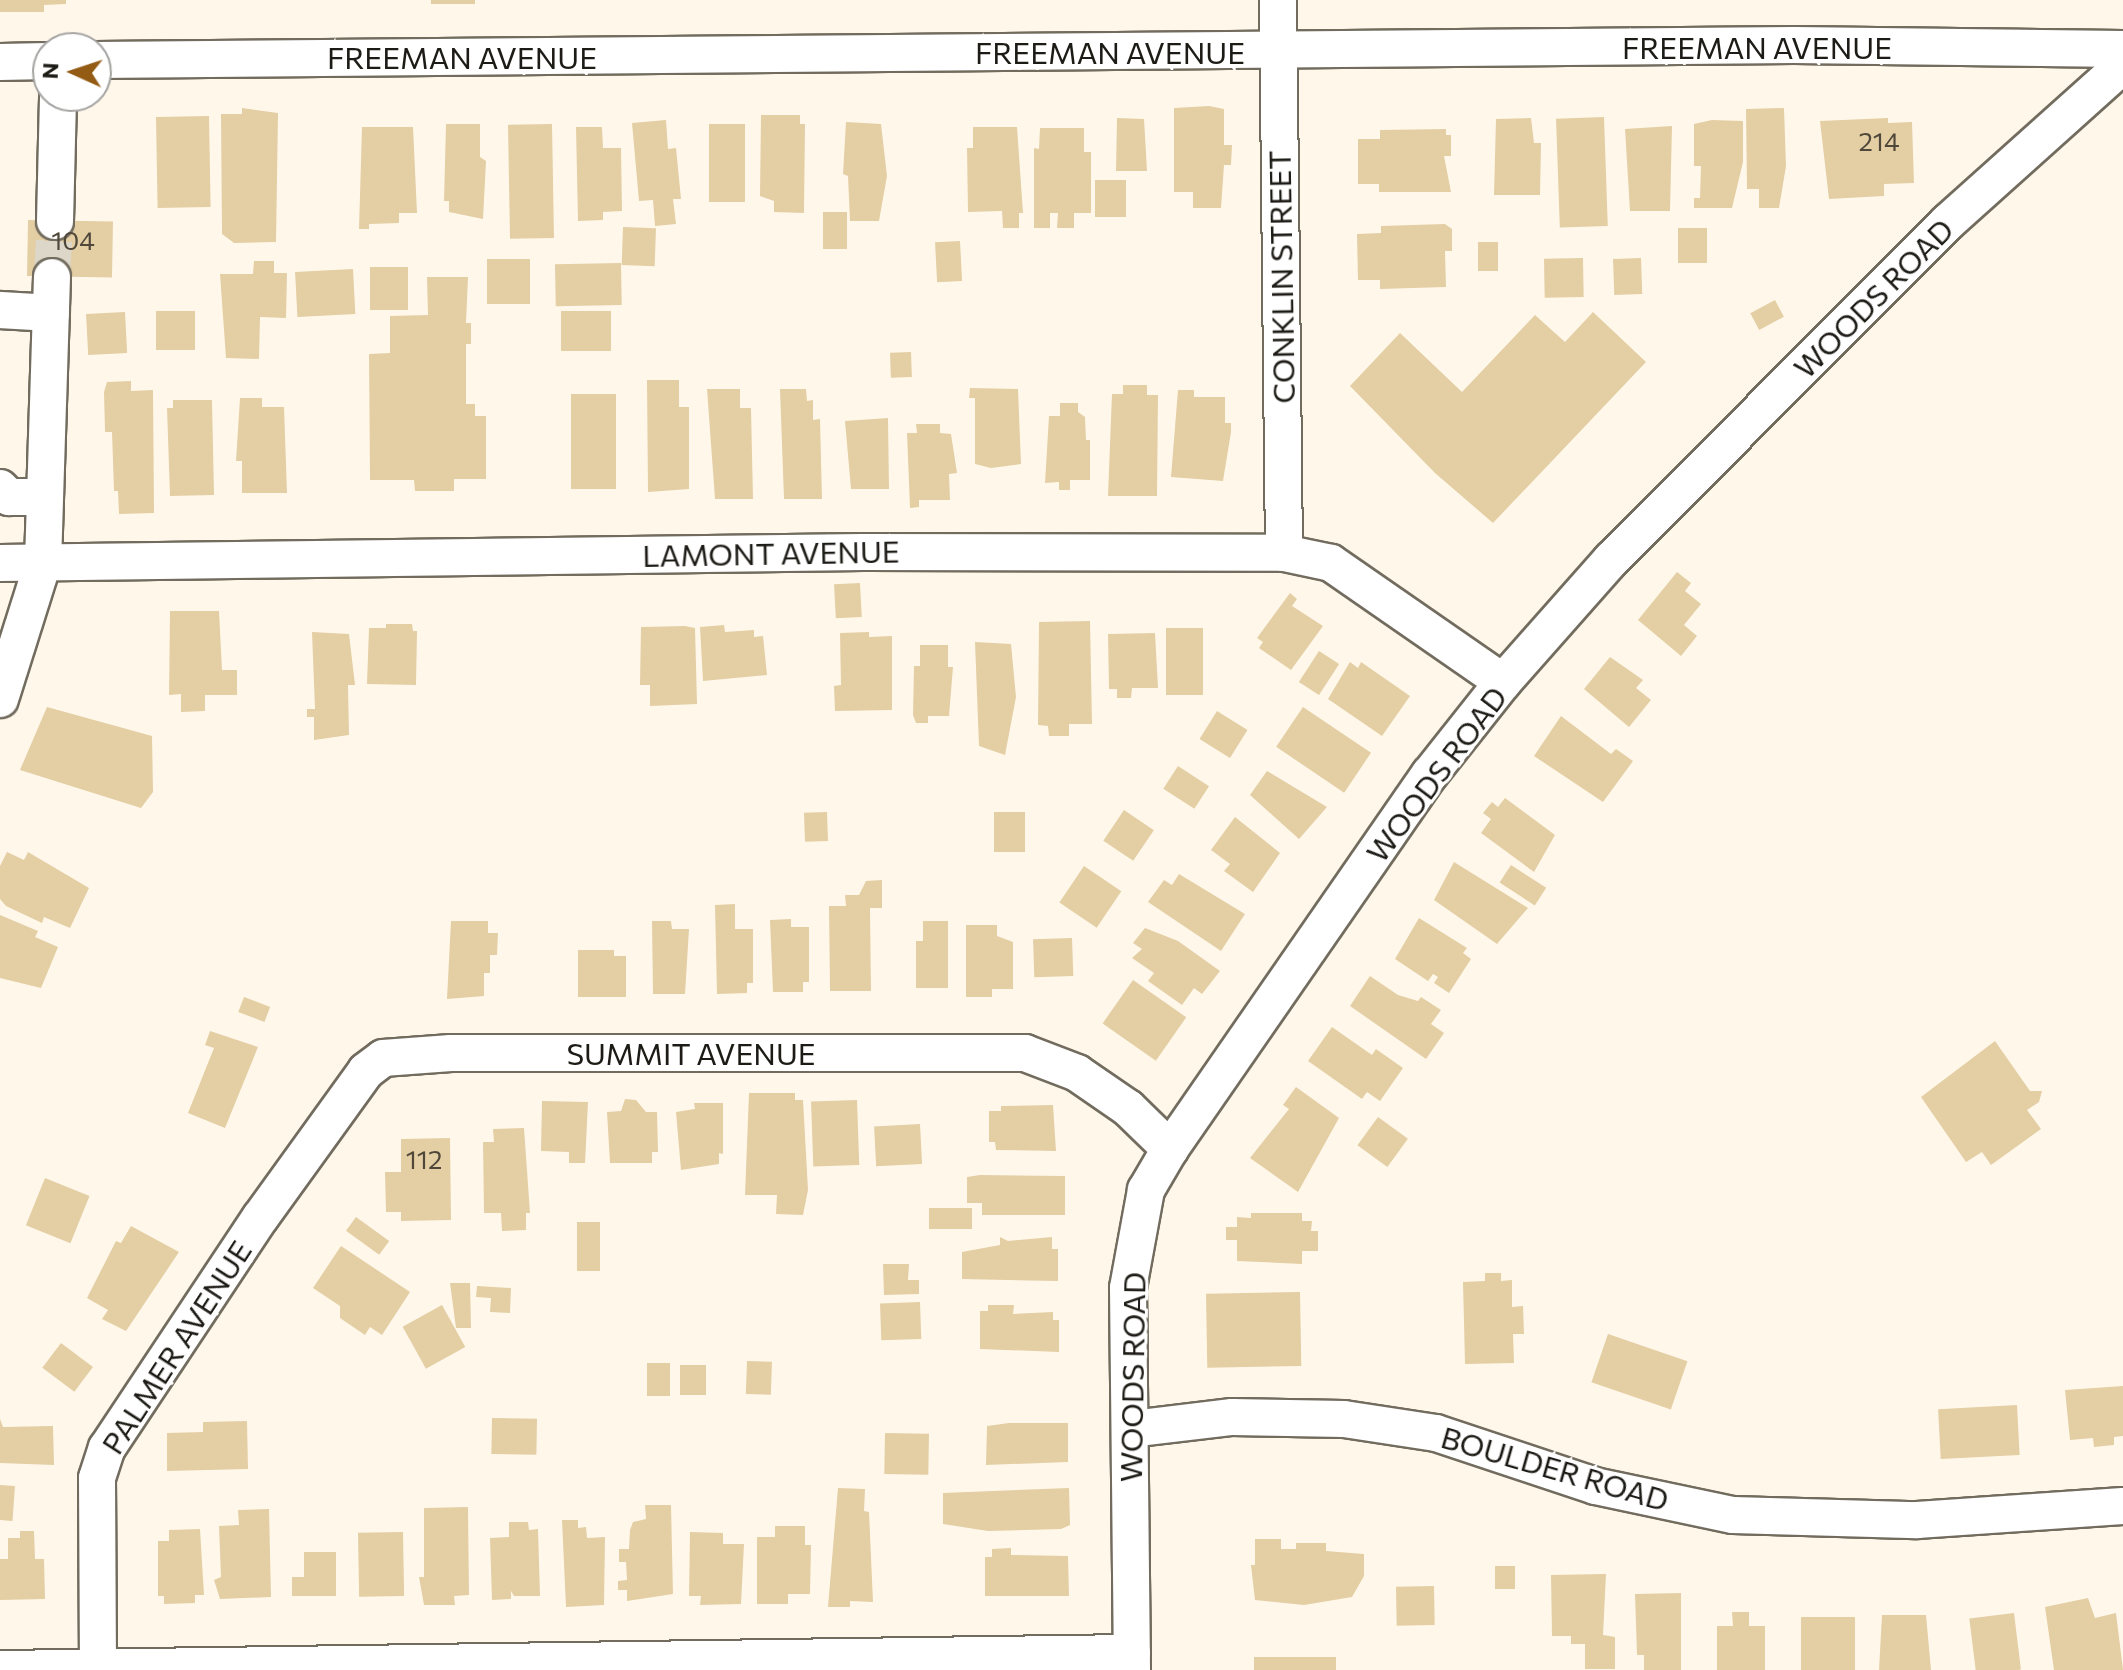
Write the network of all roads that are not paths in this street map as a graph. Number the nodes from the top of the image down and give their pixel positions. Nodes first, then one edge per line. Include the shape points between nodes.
1 (1278, 0) edge
2 (2123, 49) edge
3 (1279, 50) junction
4 (112, 60) edge
5 (32, 61) edge
6 (0, 62) edge
7 (2123, 65) edge
8 (58, 112) edge
9 (55, 221) tunnel mouth
10 (52, 277) tunnel mouth
11 (0, 310) edge
12 (51, 313) junction
13 (0, 488) edge
14 (42, 497) junction
15 (1284, 553) junction
16 (0, 563) edge
17 (43, 563) junction
18 (1503, 682) junction
19 (0, 699) edge
20 (1170, 1149) junction
21 (260, 1218) joint
22 (1131, 1429) junction
23 (2123, 1506) edge
24 (1132, 1662) edge
25 (0, 1669) edge
26 (98, 1669) edge

1 - 3 street, CONKLIN STREET
2 - 3 street, FREEMAN AVENUE via 1794,45
3 - 4 street, FREEMAN AVENUE
3 - 15 street, CONKLIN STREET
5 - 6 street
7 - 18 street, WOODS ROAD via 1948,222 1611,560
8 - 9 street
10 - 12 street
11 - 12 street
12 - 14 street
13 - 14 street via 9,497
14 - 17 street
15 - 17 street, LAMONT AVENUE via 863,552
15 - 18 street, LAMONT AVENUE via 1331,563
16 - 17 street, LAMONT AVENUE
17 - 19 street
18 - 20 street, WOODS ROAD via 1430,774
20 - 21 street, SUMMIT AVENUE via 1128,1108 1077,1073 1025,1053 451,1053 383,1058 366,1071
20 - 22 street, WOODS ROAD via 1146,1190 1128,1288
21 - 26 street, PALMER AVENUE via 107,1448 97,1478
22 - 23 street, BOULDER ROAD via 1232,1417 1344,1419 1436,1433 1595,1486 1733,1515 1917,1520
22 - 24 street, WOODS ROAD
24 - 26 street
25 - 26 street

